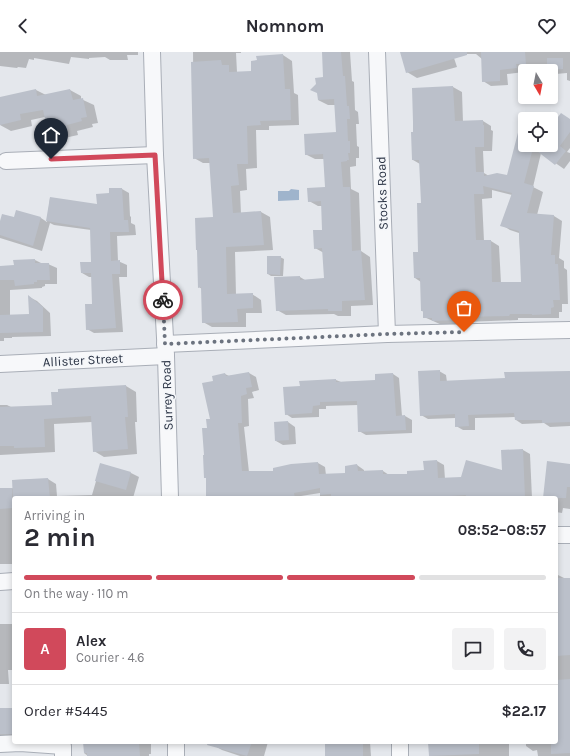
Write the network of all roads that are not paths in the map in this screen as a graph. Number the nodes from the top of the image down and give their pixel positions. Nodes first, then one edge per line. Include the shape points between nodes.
1 (152, 52) edge
2 (377, 52) edge
3 (155, 155) junction
4 (6, 161) dead end
5 (570, 330) edge
6 (388, 334) junction
7 (165, 350) junction
8 (0, 364) edge
9 (170, 496) edge
10 (558, 535) edge
11 (570, 535) edge
12 (12, 581) edge
13 (0, 582) edge
14 (12, 743) edge
15 (0, 744) edge
16 (34, 744) edge
17 (176, 744) edge
18 (400, 744) edge
19 (63, 756) edge
20 (176, 756) edge
21 (400, 756) edge

1 - 3 street, Surrey Road
2 - 6 street, Stocks Road
3 - 4 street
3 - 7 street, Surrey Road
5 - 6 street, Allister Street
6 - 7 street, Allister Street
7 - 8 street, Allister Street
7 - 9 street, Surrey Road
10 - 11 street
12 - 13 street
14 - 15 street
16 - 19 street via 63,746
17 - 20 street
18 - 21 street

